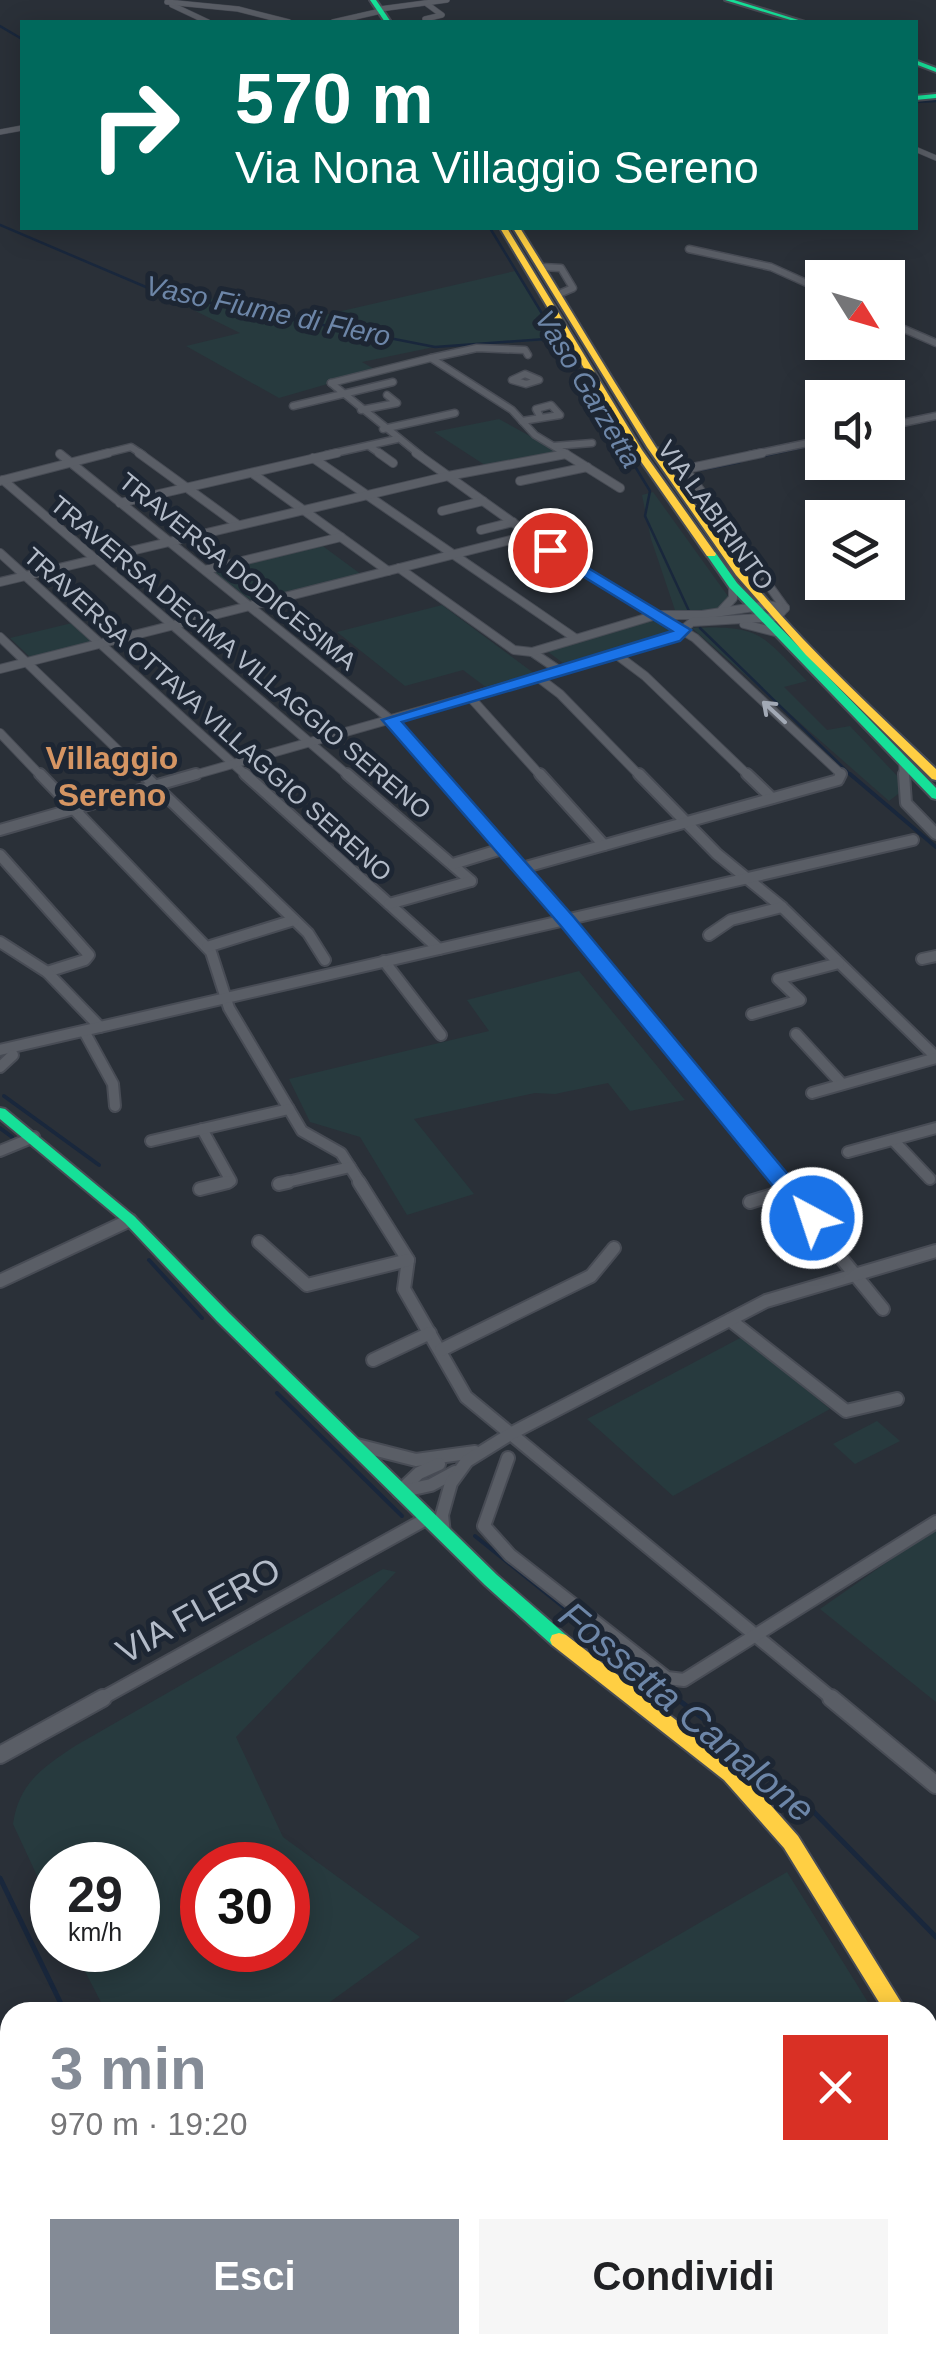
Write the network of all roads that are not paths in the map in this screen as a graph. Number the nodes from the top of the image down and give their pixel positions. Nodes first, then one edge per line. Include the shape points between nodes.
1 (410, 0) edge
2 (447, 0) edge
3 (718, 0) edge
4 (728, 0) edge
5 (167, 1) edge
6 (426, 4) junction
7 (416, 6) junction
8 (381, 11) edge
9 (204, 20) edge
10 (282, 20) edge
11 (342, 20) edge
12 (427, 20) edge
13 (784, 20) edge
14 (795, 20) edge
15 (519, 238) edge
16 (688, 249) dead end
17 (805, 282) edge
18 (905, 329) edge
19 (936, 343) edge
20 (528, 354) dead end
21 (431, 358) junction
22 (393, 382) dead end
23 (522, 384) dead end
24 (344, 393) junction
25 (485, 393) junction
26 (388, 394) dead end
27 (292, 406) dead end
28 (361, 410) junction
29 (455, 413) dead end
30 (936, 416) edge
31 (541, 418) dead end
32 (522, 421) junction
33 (905, 422) edge
34 (383, 429) junction
35 (397, 440) junction
36 (592, 443) dead end
37 (805, 444) edge
38 (369, 446) junction
39 (554, 446) junction
40 (655, 450) junction
41 (60, 454) dead end
42 (566, 454) junction
43 (313, 458) junction
44 (70, 463) junction
45 (393, 463) dead end
46 (587, 467) junction
47 (686, 468) junction
48 (252, 472) junction
49 (448, 476) junction
50 (1, 480) edge
51 (520, 482) dead end
52 (187, 487) junction
53 (620, 488) dead end
54 (366, 495) junction
55 (483, 502) junction
56 (120, 503) junction
57 (303, 510) junction
58 (442, 511) dead end
59 (513, 522) junction
60 (238, 526) junction
61 (481, 530) dead end
62 (530, 535) junction
63 (340, 537) junction
64 (169, 542) junction
65 (0, 553) edge
66 (452, 554) junction
67 (96, 559) junction
68 (399, 568) junction
69 (205, 570) junction
70 (388, 571) junction
71 (26, 576) junction
72 (0, 582) edge
73 (733, 585) junction
74 (251, 606) junction
75 (717, 613) junction
76 (656, 615) junction
77 (770, 615) junction
78 (730, 620) junction
79 (174, 625) junction
80 (683, 630) junction
81 (0, 637) edge
82 (575, 638) junction
83 (102, 644) junction
84 (532, 652) junction
85 (616, 655) junction
86 (27, 663) junction
87 (0, 670) edge
88 (560, 671) junction
89 (539, 678) junction
90 (470, 697) junction
91 (391, 720) junction
92 (0, 733) edge
93 (312, 742) junction
94 (903, 761) junction
95 (234, 764) junction
96 (933, 769) edge
97 (156, 786) junction
98 (936, 795) edge
99 (772, 798) junction
100 (74, 809) junction
101 (686, 822) junction
102 (0, 830) edge
103 (936, 834) edge
104 (913, 840) dead end
105 (604, 844) junction
106 (504, 848) junction
107 (0, 855) edge
108 (453, 864) junction
109 (522, 868) junction
110 (746, 876) junction
111 (471, 881) joint
112 (390, 904) junction
113 (782, 907) junction
114 (294, 920) junction
115 (566, 920) junction
116 (710, 935) dead end
117 (0, 942) edge
118 (207, 947) junction
119 (438, 948) junction
120 (936, 956) edge
121 (325, 960) dead end
122 (922, 960) dead end
123 (384, 961) junction
124 (839, 962) junction
125 (46, 972) junction
126 (226, 996) junction
127 (752, 1014) dead end
128 (100, 1027) junction
129 (84, 1031) junction
130 (796, 1034) dead end
131 (441, 1035) dead end
132 (34, 1044) junction
133 (0, 1050) edge
134 (13, 1055) junction
135 (936, 1058) edge
136 (0, 1059) edge
137 (0, 1067) edge
138 (842, 1084) junction
139 (812, 1093) dead end
140 (116, 1106) dead end
141 (289, 1109) junction
142 (0, 1112) edge
143 (936, 1128) edge
144 (202, 1129) junction
145 (34, 1138) junction
146 (893, 1140) junction
147 (151, 1141) dead end
148 (0, 1150) edge
149 (848, 1152) dead end
150 (350, 1168) junction
151 (930, 1179) dead end
152 (279, 1184) dead end
153 (200, 1189) dead end
154 (789, 1190) junction
155 (750, 1202) dead end
156 (130, 1220) junction
157 (259, 1242) dead end
158 (614, 1248) dead end
159 (936, 1251) edge
160 (408, 1260) junction
161 (857, 1274) junction
162 (0, 1281) edge
163 (883, 1308) dead end
164 (730, 1320) junction
165 (430, 1333) junction
166 (442, 1350) junction
167 (372, 1360) dead end
168 (898, 1399) dead end
169 (512, 1432) junction
170 (349, 1442) junction
171 (482, 1450) junction
172 (508, 1458) dead end
173 (447, 1460) junction
174 (460, 1469) junction
175 (399, 1492) junction
176 (426, 1518) junction
177 (936, 1522) edge
178 (444, 1536) junction
179 (757, 1635) junction
180 (0, 1755) edge
181 (936, 1785) edge
182 (890, 2002) edge

1 - 7 street
2 - 6 street
3 - 13 main road
4 - 14 main road
5 - 9 street
5 - 10 street
6 - 7 street
6 - 12 street via 442,15
7 - 8 street
8 - 11 street
15 - 40 main road, VIA LABIRINTO
15 - 73 main road, VIA LABIRINTO via 638,450
16 - 17 street via 771,267
18 - 19 street
20 - 21 street via 477,348
21 - 24 street via 331,383
21 - 25 street
22 - 24 street
23 - 25 street
24 - 27 street
24 - 28 street
25 - 32 street
26 - 28 street via 397,403
28 - 34 street
29 - 34 street
30 - 33 street
31 - 32 street
32 - 39 street
34 - 35 street
35 - 38 street
35 - 49 street
36 - 39 street
37 - 47 street
38 - 43 street
38 - 45 street
39 - 42 street
40 - 47 street, VIA LABIRINTO via 675,454
40 - 77 main road, VIA LABIRINTO
41 - 44 street, TRAVERSA DODICESIMA
42 - 46 street
42 - 49 street
43 - 48 street
43 - 54 street
44 - 50 street
44 - 52 street via 131,447
44 - 56 street, TRAVERSA DODICESIMA
46 - 51 street
46 - 53 street
47 - 77 street, VIA LABIRINTO
48 - 52 street
48 - 57 street
49 - 54 street
49 - 55 street
50 - 67 street, TRAVERSA DECIMA VILLAGGIO SERENO
52 - 56 street
52 - 60 street
54 - 57 street
54 - 66 street
55 - 58 street
55 - 59 street
56 - 64 street, TRAVERSA DODICESIMA
57 - 60 street
57 - 63 street
59 - 61 street
59 - 62 street
60 - 64 street
62 - 66 street
62 - 76 street
63 - 69 street
63 - 70 street
64 - 67 street
64 - 69 street, TRAVERSA DODICESIMA
65 - 71 street, TRAVERSA OTTAVA VILLAGGIO SERENO
66 - 68 street
66 - 82 street
67 - 71 street
67 - 79 street, TRAVERSA DECIMA VILLAGGIO SERENO
68 - 70 street
68 - 84 street via 514,650
69 - 74 street, TRAVERSA DODICESIMA
70 - 74 street
71 - 72 street
71 - 83 street, TRAVERSA OTTAVA VILLAGGIO SERENO
73 - 75 street via 731,603
73 - 77 main road, VIA LABIRINTO
74 - 79 street
74 - 91 street, TRAVERSA DODICESIMA
75 - 76 street
75 - 77 street
76 - 80 street
76 - 82 street
77 - 78 street
77 - 78 street
77 - 94 main road, VIA LABIRINTO
77 - 96 main road, VIA LABIRINTO
78 - 80 street via 692,622
79 - 83 street
79 - 93 street, TRAVERSA DECIMA VILLAGGIO SERENO
80 - 85 street
99 -> 80 street via 840,774
81 - 86 street
82 - 84 street
83 - 86 street
83 - 95 street, TRAVERSA OTTAVA VILLAGGIO SERENO
84 - 88 street
85 - 88 street
85 - 99 street
86 - 87 street
86 - 97 street
88 - 89 street
89 - 90 street
89 - 101 street
90 - 91 street
90 - 105 street
91 - 93 street
91 - 106 street, TRAVERSA DODICESIMA
92 - 100 street
93 - 95 street
93 - 108 street, TRAVERSA DECIMA VILLAGGIO SERENO
94 - 98 main road, VIA LABIRINTO
94 - 103 street via 906,803
95 - 97 street
95 - 112 street, TRAVERSA OTTAVA VILLAGGIO SERENO
97 - 100 street
97 - 114 street
99 - 101 street
100 - 102 street
100 - 118 street
101 - 105 street
101 - 110 street
104 - 110 street
105 - 109 street
106 - 108 street
106 - 109 street, TRAVERSA DODICESIMA
107 - 125 street via 89,954
108 - 111 street, TRAVERSA DECIMA VILLAGGIO SERENO
109 - 115 street, TRAVERSA DODICESIMA
110 - 113 street
110 - 115 street
111 - 112 street, TRAVERSA OTTAVA VILLAGGIO SERENO
112 - 119 street, TRAVERSA OTTAVA VILLAGGIO SERENO
113 - 116 street via 731,920
113 - 124 street
114 - 118 street
114 - 121 street
115 - 119 street
115 - 154 street, TRAVERSA DODICESIMA
117 - 125 street
118 - 126 street
119 - 123 street
120 - 122 street
123 - 126 street
123 - 131 street
124 - 127 street via 778,979 800,1000
124 - 135 street
125 - 128 street
126 - 128 street
126 - 141 street
128 - 129 street
129 - 132 street
129 - 140 street via 113,1084
130 - 138 street
132 - 133 street
132 - 134 street
134 - 136 street
134 - 137 street
135 - 138 street
138 - 139 street
141 - 144 street
141 - 150 street via 302,1131 341,1153
142 - 145 main road
143 - 146 street
144 - 147 street
144 - 153 street via 231,1181
145 - 148 street
145 - 156 main road
146 - 149 street
146 - 151 street
150 - 152 street
150 - 160 street
154 - 155 street
154 - 161 street, TRAVERSA DODICESIMA
156 - 162 street
156 - 170 main road
157 - 160 street via 307,1286
158 - 166 street via 591,1276
159 - 161 street
160 - 165 street via 404,1289
161 - 163 street, TRAVERSA DODICESIMA
161 - 164 street via 766,1301
164 - 168 street via 846,1412
164 - 169 street
165 - 166 street
165 - 167 street
166 - 169 street via 466,1396
169 - 171 street
169 - 179 street
170 - 173 street via 405,1460
170 - 175 main road
171 - 173 street
171 - 174 street
172 - 179 street via 484,1526 510,1555 667,1678 684,1680
173 - 175 street
174 - 175 street
174 - 178 street via 445,1499
175 - 176 main road
176 - 178 main road
176 - 180 street, VIA FLERO
177 - 179 street
178 - 182 main road via 550,1632 699,1746 764,1808
179 - 181 street

